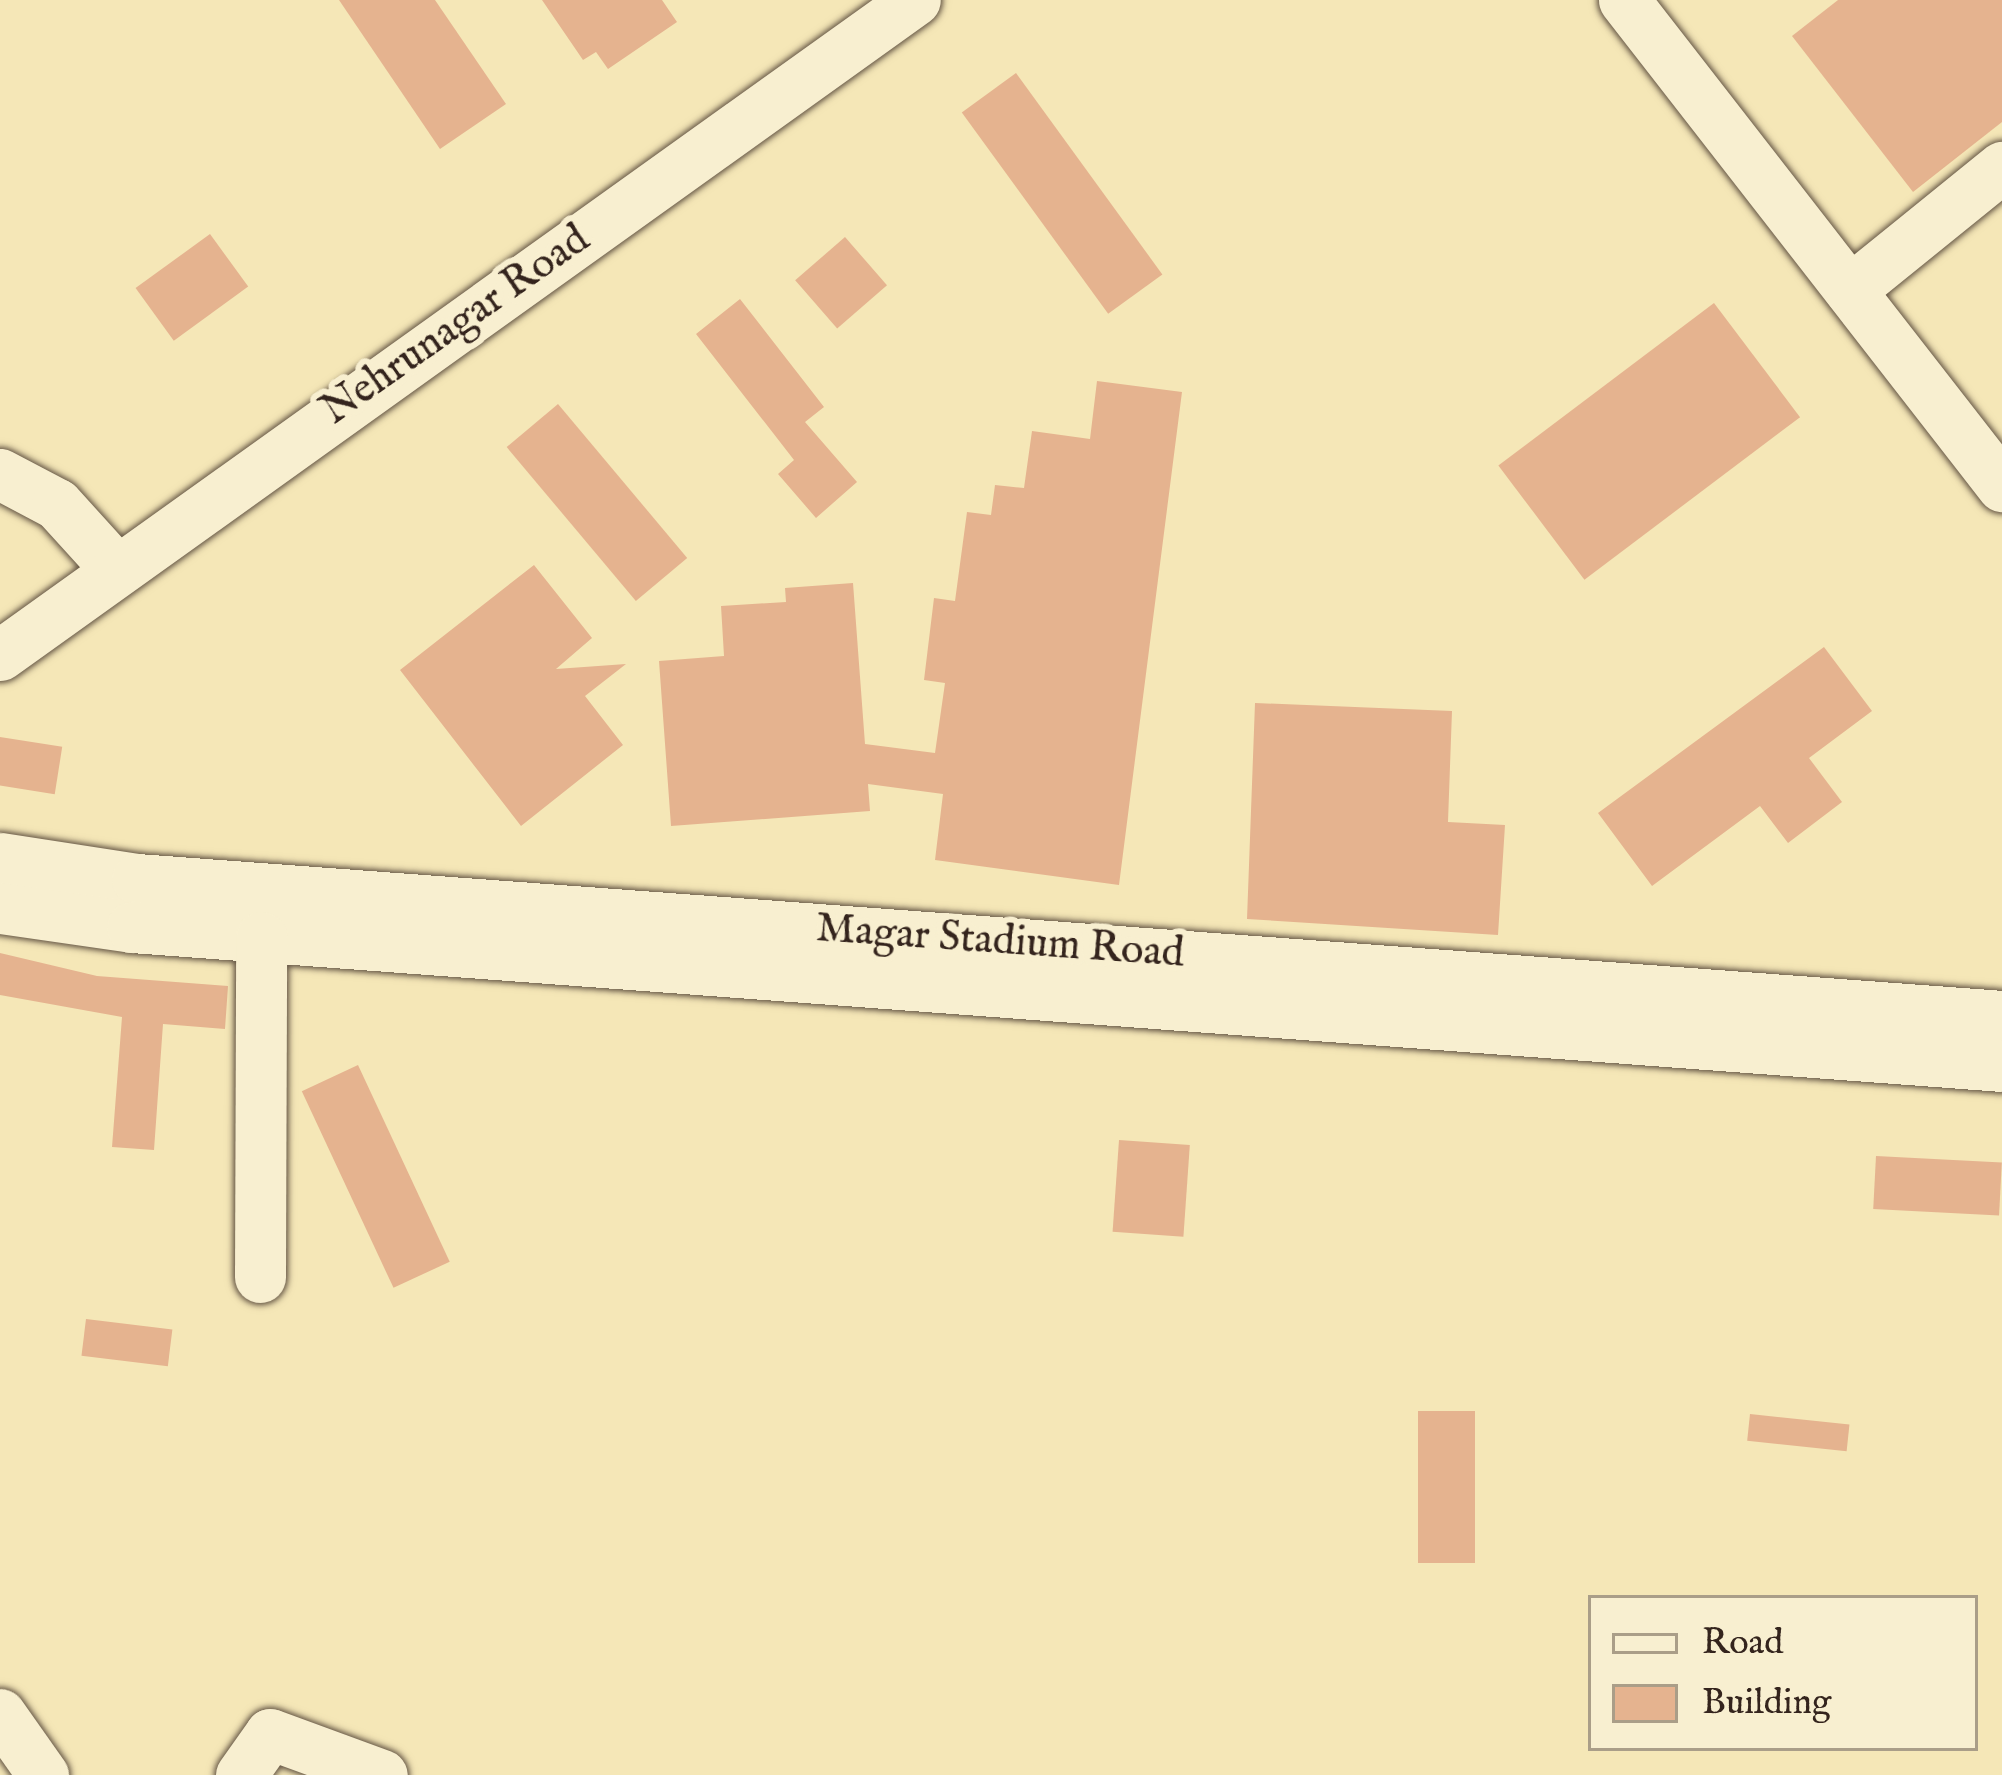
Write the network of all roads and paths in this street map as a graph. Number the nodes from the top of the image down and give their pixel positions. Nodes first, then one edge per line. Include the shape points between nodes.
1 (915, 0) edge
2 (1624, 0) edge
3 (2002, 167) edge
4 (1850, 290) junction
5 (0, 474) edge
6 (2002, 486) edge
7 (116, 568) junction
8 (0, 655) edge
9 (0, 858) edge
10 (0, 908) edge
11 (261, 938) junction
12 (2002, 1016) edge
13 (2002, 1066) edge
14 (260, 1277) dead end
15 (0, 1714) edge
16 (43, 1775) edge
17 (241, 1775) edge
18 (382, 1775) edge

1 - 7 street, Nehrunagar Road
2 - 4 street
3 - 4 street
4 - 6 street
5 - 7 street via 57,504
7 - 8 street, Nehrunagar Road
9 - 12 street, Magar Stadium Road via 137,879
10 - 11 street, Magar Stadium Road
11 - 13 street, Magar Stadium Road
11 - 14 street
15 - 16 street
17 - 18 street via 270,1734

